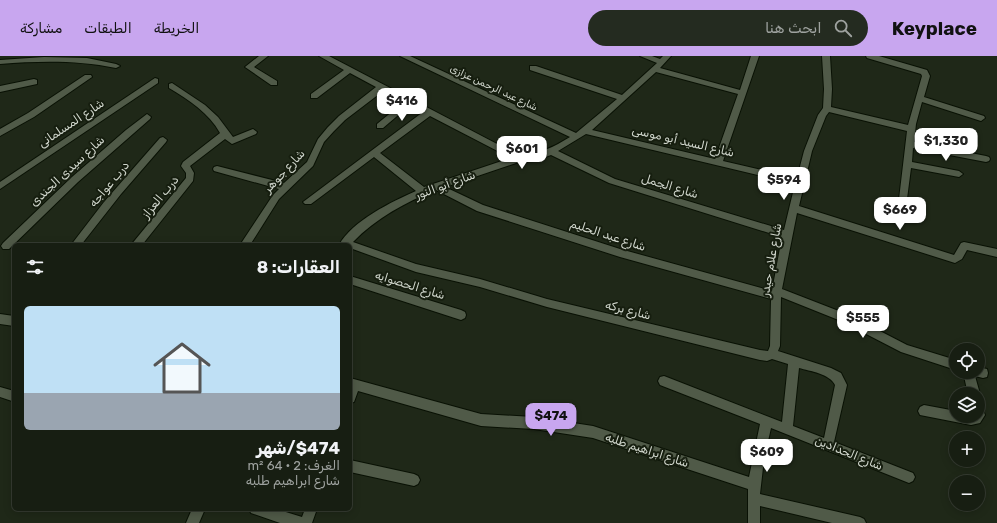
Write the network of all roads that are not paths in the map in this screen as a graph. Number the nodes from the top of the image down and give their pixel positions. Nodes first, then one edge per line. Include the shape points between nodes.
1 (104, 56) edge
2 (264, 56) edge
3 (323, 56) edge
4 (404, 56) edge
5 (644, 56) edge
6 (755, 56) edge
7 (826, 56) edge
8 (870, 56) edge
9 (664, 59) edge
10 (97, 61) junction
11 (0, 62) edge
12 (116, 66) dead end
13 (533, 68) dead end
14 (654, 69) junction
15 (349, 70) junction
16 (88, 77) dead end
17 (155, 81) dead end
18 (34, 82) dead end
19 (274, 83) dead end
20 (172, 86) dead end
21 (382, 86) junction
22 (0, 89) edge
23 (743, 93) junction
24 (314, 96) dead end
25 (623, 98) junction
26 (920, 98) junction
27 (410, 101) junction
28 (827, 109) junction
29 (429, 112) junction
30 (147, 117) dead end
31 (981, 118) dead end
32 (380, 126) dead end
33 (912, 129) junction
34 (585, 131) junction
35 (253, 132) dead end
36 (0, 133) edge
37 (225, 134) junction
38 (576, 136) junction
39 (163, 140) dead end
40 (910, 144) junction
41 (550, 151) junction
42 (374, 153) junction
43 (519, 159) junction
44 (986, 159) dead end
45 (718, 163) junction
46 (907, 164) junction
47 (217, 169) dead end
48 (959, 174) dead end
49 (800, 182) junction
50 (0, 186) edge
51 (284, 187) junction
52 (437, 187) junction
53 (424, 192) junction
54 (903, 199) dead end
55 (308, 202) dead end
56 (793, 208) junction
57 (787, 235) junction
58 (78, 243) edge
59 (138, 243) edge
60 (246, 243) edge
61 (343, 243) edge
62 (7, 246) edge
63 (352, 247) edge
64 (997, 253) edge
65 (352, 281) edge
66 (776, 294) junction
67 (462, 314) dead end
68 (0, 319) edge
69 (12, 320) edge
70 (772, 354) junction
71 (794, 362) junction
72 (949, 363) edge
73 (664, 381) dead end
74 (352, 384) edge
75 (0, 392) edge
76 (12, 396) dead end
77 (924, 410) dead end
78 (949, 415) edge
79 (767, 421) junction
80 (787, 428) junction
81 (828, 444) junction
82 (352, 466) edge
83 (909, 477) dead end
84 (414, 480) dead end
85 (754, 485) junction
86 (754, 499) junction
87 (198, 511) edge
88 (262, 511) edge
89 (310, 511) edge
90 (192, 523) edge
91 (301, 523) edge
92 (306, 523) edge
93 (754, 523) edge
94 (860, 523) edge

1 - 10 street
2 - 19 street via 250,67
3 - 15 street
4 - 38 street, شارع عبد الرحمن عزازى
5 - 9 street
6 - 23 street
7 - 28 street, شارع علام حيدر
8 - 26 street via 924,72 926,76
9 - 14 street, شارع أبو النور
10 - 11 street via 67,58
10 - 12 street
13 - 25 street
14 - 23 street
14 - 25 street, شارع أبو النور
15 - 21 street
15 - 24 street
16 - 36 street
17 - 50 street, شارع المسلمانى
18 - 22 street
20 - 37 street via 202,106
21 - 27 street
21 - 51 street, شارع جوهر via 331,129 321,141 310,164
23 - 45 street
25 - 34 street, شارع أبو النور
26 - 31 street
26 - 33 street
27 - 29 street
27 - 32 street
28 - 33 street
28 - 49 street, شارع علام حيدر via 808,151
29 - 42 street
29 - 43 street
30 - 62 street, شارع سيدى الجندى via 55,197
33 - 40 street
34 - 38 street, شارع أبو النور
34 - 45 street, شارع السيد أبو موسى
35 - 37 street via 232,141
37 - 59 street, درب العزاز via 186,164 190,180
38 - 41 street, شارع أبو النور
39 - 58 street, درب عواجه via 112,198
40 - 44 street
40 - 46 street
41 - 43 street, شارع أبو النور via 526,160
41 - 57 street, شارع الجمل via 612,181
42 - 53 street
42 - 55 street
43 - 52 street, شارع أبو النور
45 - 49 street, شارع السيد أبو موسى
46 - 48 street
46 - 54 street
47 - 51 street
49 - 56 street, شارع علام حيدر
51 - 60 street, شارع جوهر via 268,207
52 - 53 street, شارع أبو النور
52 - 66 street, شارع عبد الحليم via 480,208 620,253
53 - 61 street, شارع أبو النور via 409,197 373,218
56 - 57 street, شارع علام حيدر
56 - 64 street via 952,258 957,258 964,246
57 - 66 street, شارع علام حيدر
63 - 70 street, شارع بركه via 416,268 480,282 547,303 760,356
65 - 67 street, شارع الحصوايه
66 - 70 street, شارع علام حيدر via 775,346
66 - 72 street, شارع عبد الحليم via 845,318 905,349
68 - 69 street
70 - 71 street, شارع بركه
71 - 80 street
71 - 81 street, شارع بركه via 831,373 840,382
73 - 79 street, شارع الحدادين
74 - 85 street, شارع ابراهيم طلبه via 481,420 534,423 592,432
75 - 76 street
77 - 78 street
79 - 80 street, شارع الحدادين
79 - 85 street via 756,461
80 - 81 street, شارع الحدادين
81 - 83 street, شارع الحدادين
82 - 84 street
85 - 86 street
86 - 93 street
86 - 94 street
87 - 90 street
88 - 91 street
89 - 92 street

